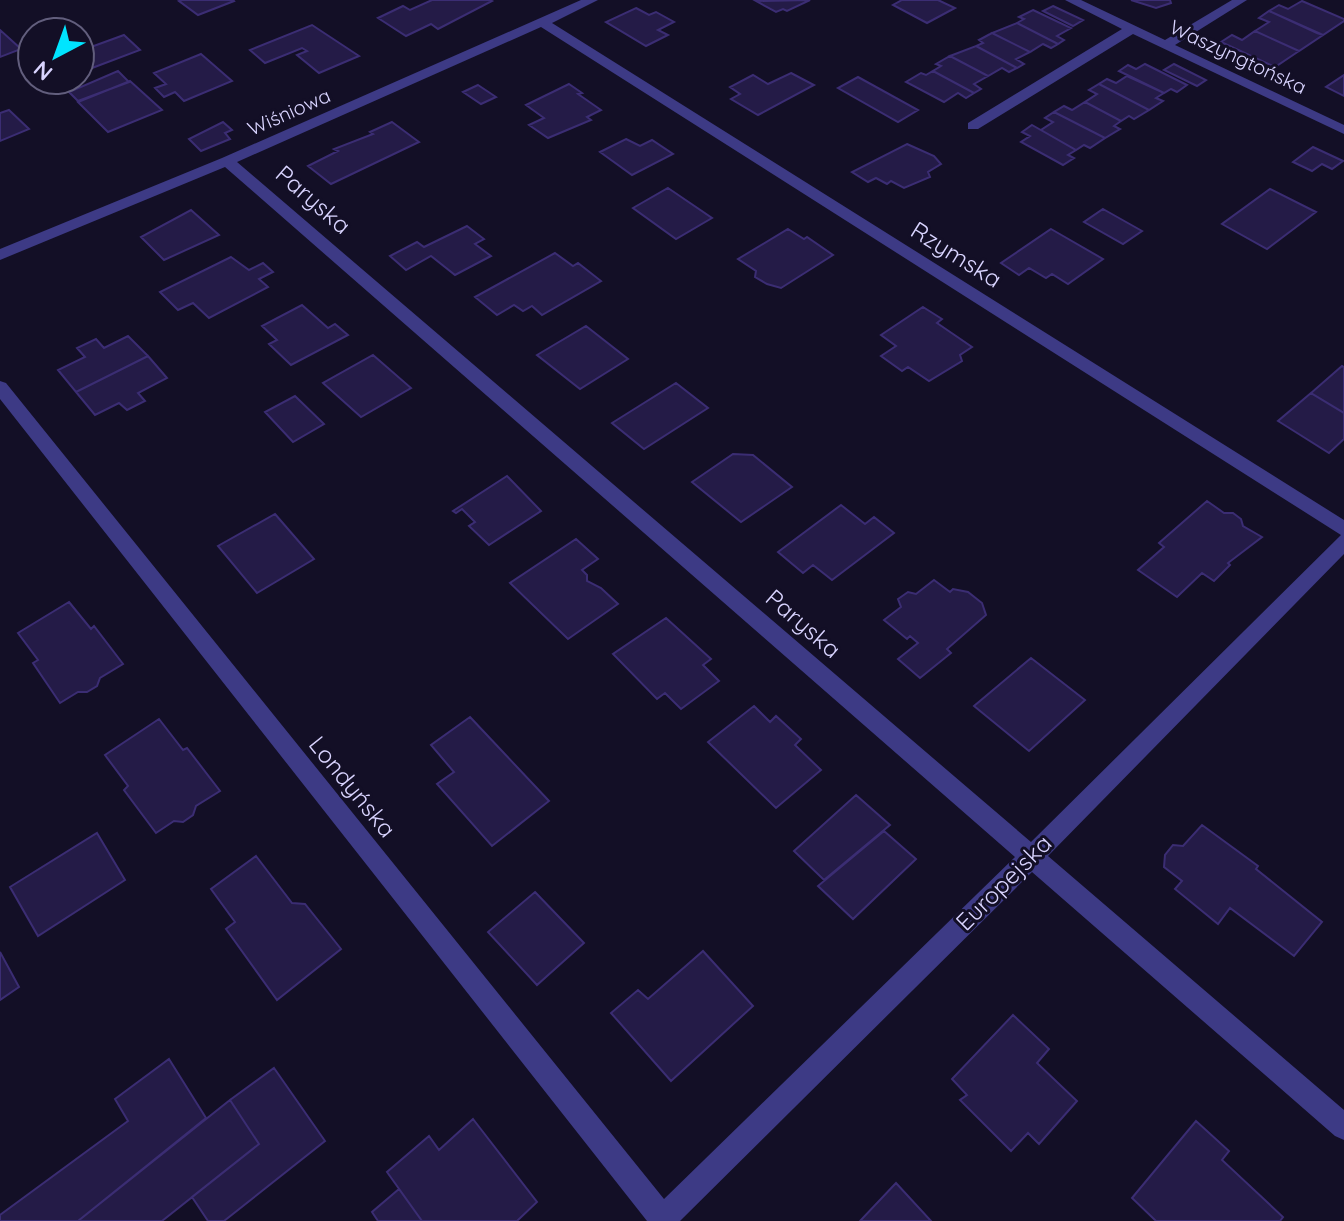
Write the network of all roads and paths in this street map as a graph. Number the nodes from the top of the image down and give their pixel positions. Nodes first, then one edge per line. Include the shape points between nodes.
1 (592, 0) edge
2 (1071, 0) edge
3 (1241, 0) edge
4 (542, 22) junction
5 (1132, 29) junction
6 (1165, 45) junction
7 (973, 126) dead end
8 (1344, 130) edge
9 (227, 161) junction
10 (0, 255) edge
11 (0, 387) edge
12 (1344, 529) edge
13 (1344, 542) edge
14 (1032, 857) junction
15 (1344, 1127) edge
16 (662, 1220) edge

1 - 4 street, Wiśniowa
2 - 5 street, Waszyngtońska
3 - 6 street
4 - 9 street, Wiśniowa
4 - 12 street, Rzymska
5 - 6 street, Waszyngtońska
5 - 7 street
6 - 8 street, Waszyngtońska
9 - 10 street, Wiśniowa
9 - 14 street, Paryska
11 - 16 street, Londyńska
13 - 14 street, Europejska
14 - 15 street, Paryska
14 - 16 street, Europejska

